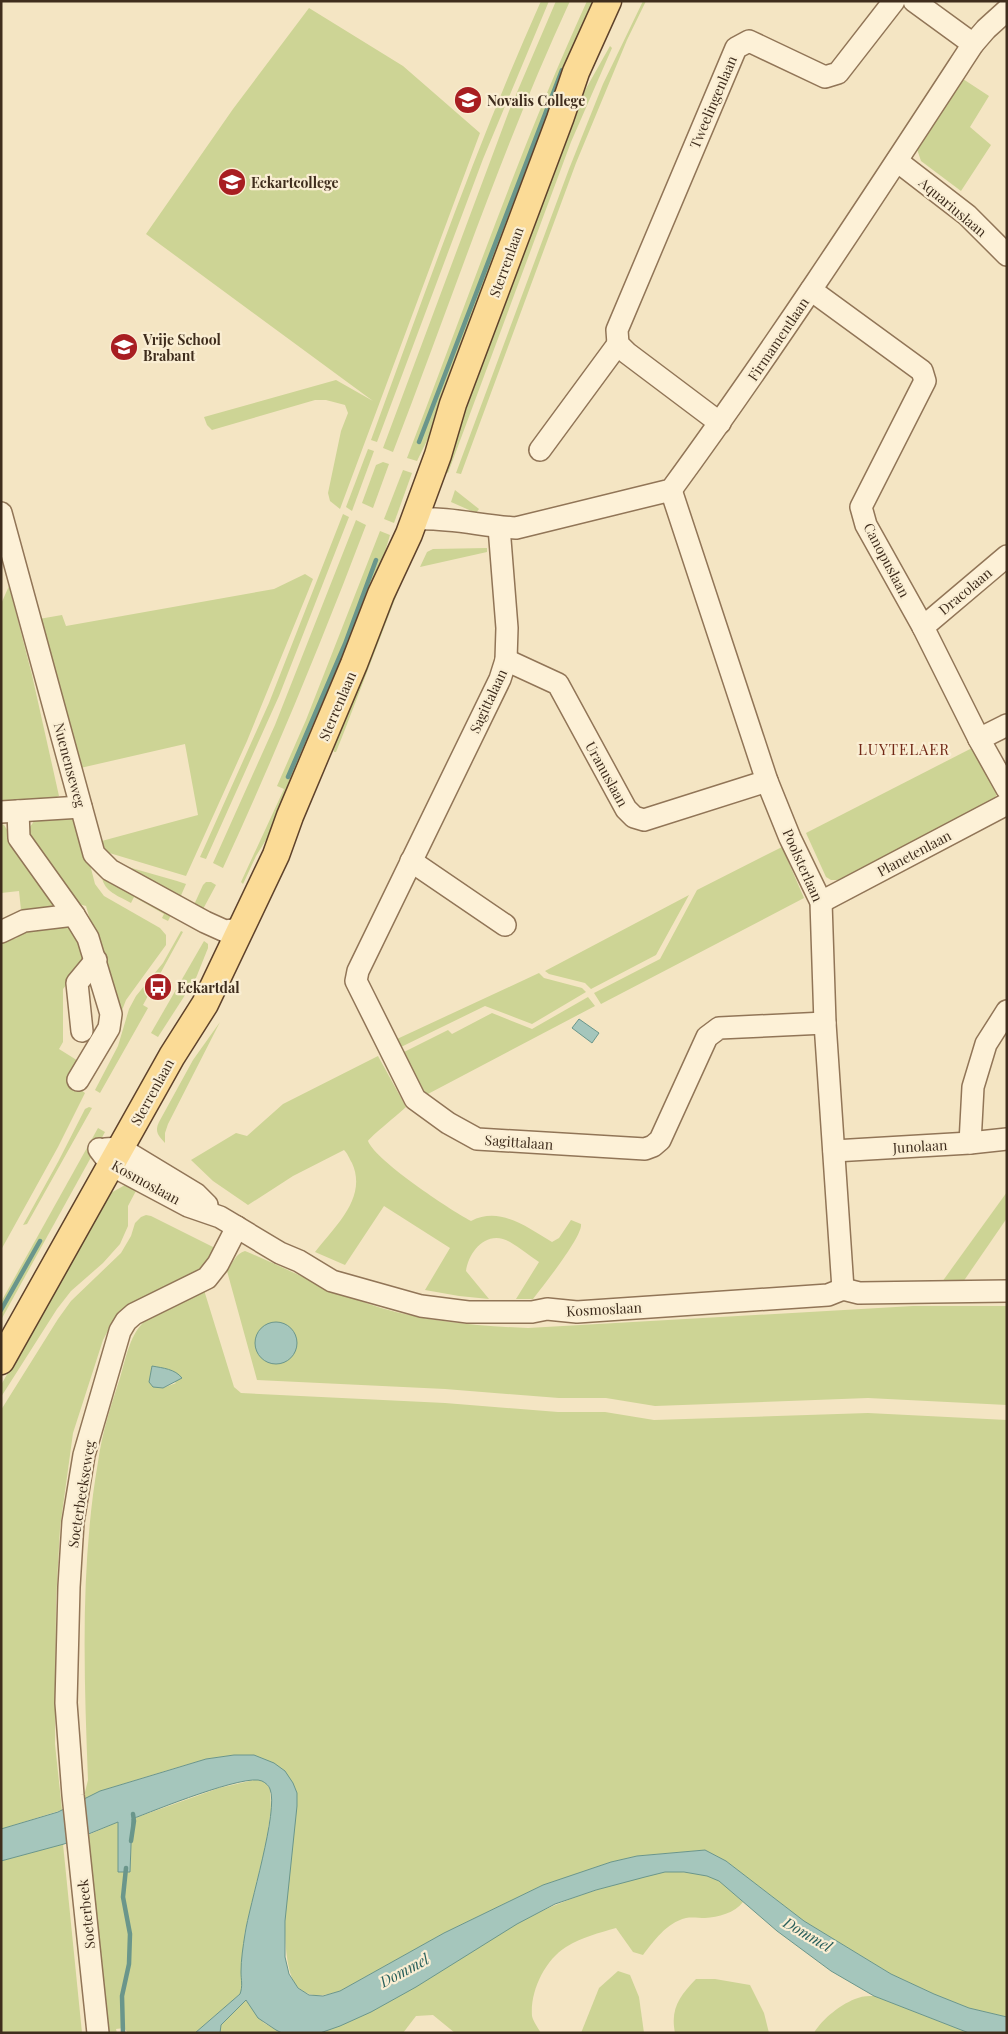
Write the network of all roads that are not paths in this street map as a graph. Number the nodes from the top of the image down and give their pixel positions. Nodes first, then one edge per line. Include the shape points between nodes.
1 (608, 1) edge
2 (627, 1) edge
3 (894, 1) edge
4 (914, 1) edge
5 (1007, 10) edge
6 (973, 44) junction
7 (560, 120) junction
8 (897, 161) junction
9 (1007, 255) edge
10 (811, 290) junction
11 (618, 344) junction
12 (453, 404) junction
13 (720, 423) junction
14 (540, 450) dead end
15 (671, 490) junction
16 (424, 492) junction
17 (1, 513) edge
18 (415, 519) junction
19 (460, 520) junction
20 (499, 527) junction
21 (1007, 556) edge
22 (381, 594) junction
23 (923, 627) junction
24 (506, 660) junction
25 (1007, 725) edge
26 (979, 739) junction
27 (767, 780) junction
28 (1007, 789) edge
29 (1007, 804) edge
30 (81, 807) junction
31 (10, 812) edge
32 (410, 861) junction
33 (821, 902) junction
34 (74, 915) junction
35 (505, 925) dead end
36 (233, 930) junction
37 (1, 932) edge
38 (96, 960) junction
39 (1007, 1012) edge
40 (825, 1023) junction
41 (85, 1042) junction
42 (78, 1080) dead end
43 (1007, 1139) edge
44 (970, 1143) junction
45 (834, 1150) junction
46 (110, 1154) junction
47 (228, 1222) junction
48 (843, 1289) junction
49 (1007, 1291) edge
50 (1, 1328) edge
51 (1, 1361) edge
52 (73, 1795) joint
53 (98, 2033) edge

1 - 7 main road, Sterrenlaan via 576,72
2 - 7 main road, Sterrenlaan via 588,77
3 - 11 street, Tweelingenlaan via 838,73 825,77 749,41 736,48 616,330
4 - 6 street
5 - 6 street, Firmamentlaan
6 - 8 street, Firmamentlaan
7 - 12 main road, Sterrenlaan
8 - 9 street, Aquariuslaan via 967,215
8 - 10 street, Firmamentlaan
10 - 13 street, Firmamentlaan
10 - 23 street, Canopuslaan via 922,371 925,381 861,507 866,525
11 - 13 street
11 - 14 street
12 - 16 main road, Sterrenlaan
12 - 22 main road, Sterrenlaan via 417,472 398,520
13 - 15 street, Firmamentlaan
15 - 20 street via 516,528
15 - 27 street, Poolsterlaan
16 - 18 main road, Sterrenlaan
16 - 19 street
17 - 30 street, Nuenenseweg
18 - 19 street
18 - 22 main road, Sterrenlaan
19 - 20 street
20 - 24 street, Sagittalaan via 507,628
21 - 23 street, Dracolaan
22 - 36 main road, Sterrenlaan via 290,816 266,847
23 - 26 street, Canopuslaan
24 - 27 street, Uranuslaan via 558,684 626,809 634,817 644,820
24 - 32 street, Sagittalaan
25 - 26 street
26 - 28 street, Canopuslaan
27 - 33 street, Poolsterlaan
29 - 33 street, Planetenlaan
30 - 31 street
30 - 36 street, Nuenenseweg via 94,854 110,870 170,904
31 - 34 street via 19,838
32 - 35 street
32 - 40 street, Sagittalaan via 356,981 415,1099 477,1139 645,1149 660,1140 707,1037 719,1028
33 - 40 street, Poolsterlaan
34 - 37 street via 24,920
34 - 38 street
36 - 46 main road, Sterrenlaan via 151,1061
38 - 41 street via 77,983
38 - 41 street via 111,1014 109,1028
39 - 44 street via 986,1044 973,1087
40 - 45 street, Poolsterlaan
41 - 42 street
43 - 44 street, Junolaan
44 - 45 street, Junolaan
45 - 48 street, Poolsterlaan
46 - 47 street, Kosmoslaan via 188,1206
46 - 50 main road, Sterrenlaan
46 - 51 main road, Sterrenlaan
47 - 48 street, Kosmoslaan via 332,1281 421,1306 468,1312 547,1309 577,1312 828,1295
47 - 52 street, Soeterbeekseweg via 218,1264 206,1278 126,1321 120,1331 84,1455 73,1522 69,1587 66,1703
48 - 49 street, Kosmoslaan via 859,1293
52 - 53 street, Soeterbeek

